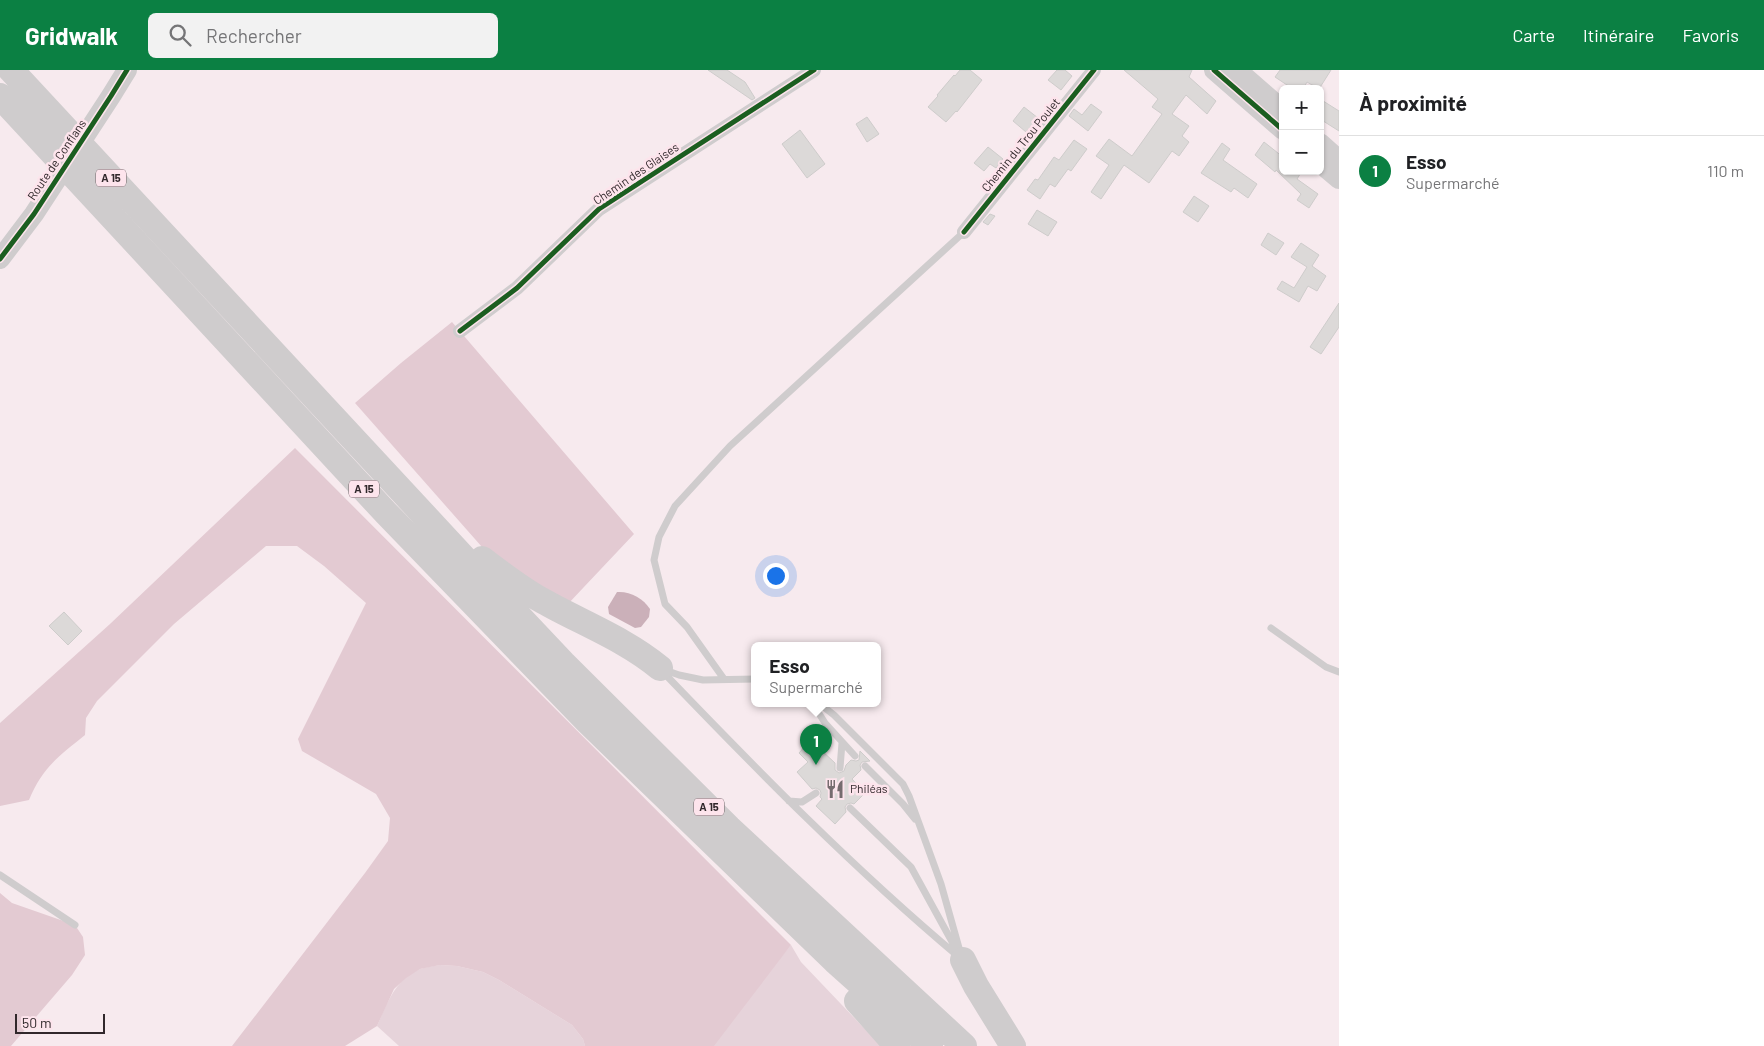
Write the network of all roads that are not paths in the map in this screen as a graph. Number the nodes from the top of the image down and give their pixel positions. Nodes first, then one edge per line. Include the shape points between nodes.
1 (11, 70) edge
2 (127, 70) edge
3 (814, 70) edge
4 (1094, 70) edge
5 (1214, 70) edge
6 (1237, 70) edge
7 (0, 96) edge
8 (1279, 107) edge
9 (1279, 127) edge
10 (1324, 147) edge
11 (1339, 160) edge
12 (1324, 166) edge
13 (1339, 179) edge
14 (964, 232) joint
15 (0, 259) edge
16 (460, 331) dead end
17 (464, 558) junction
18 (1271, 628) dead end
19 (660, 668) junction
20 (1339, 672) edge
21 (724, 679) junction
22 (751, 679) edge
23 (815, 707) edge
24 (824, 707) edge
25 (842, 743) junction
26 (855, 756) dead end
27 (865, 766) dead end
28 (840, 768) dead end
29 (816, 793) dead end
30 (789, 801) junction
31 (850, 808) dead end
32 (920, 826) junction
33 (0, 875) edge
34 (75, 925) dead end
35 (963, 960) junction
36 (835, 961) junction
37 (896, 1046) edge
38 (930, 1046) edge
39 (964, 1046) edge
40 (1013, 1046) edge

1 - 17 highway, A 15
2 - 15 street, Route de Conflans via 34,214
3 - 16 street, Chemin des Glaises via 599,209 517,288
4 - 14 street, Chemin du Trou Poulet
5 - 9 street
6 - 8 street
7 - 36 highway, A 15 via 419,548 588,722
10 - 11 street
12 - 13 street
14 - 21 lane via 730,446 675,506 659,537 654,560 665,604
17 - 19 highway via 477,555 511,581 633,648
17 - 39 highway, A 15 via 563,663 729,828
18 - 20 lane via 1326,667
19 - 21 lane via 704,680
19 - 30 lane
21 - 22 lane
23 - 25 lane
24 - 32 lane via 902,784
25 - 26 lane
25 - 28 lane
27 - 32 lane
29 - 30 lane via 802,802
30 - 35 lane via 894,901
31 - 35 lane via 911,867
32 - 35 lane
33 - 34 lane
35 - 40 highway
36 - 37 highway via 835,978
36 - 38 highway, A 15

